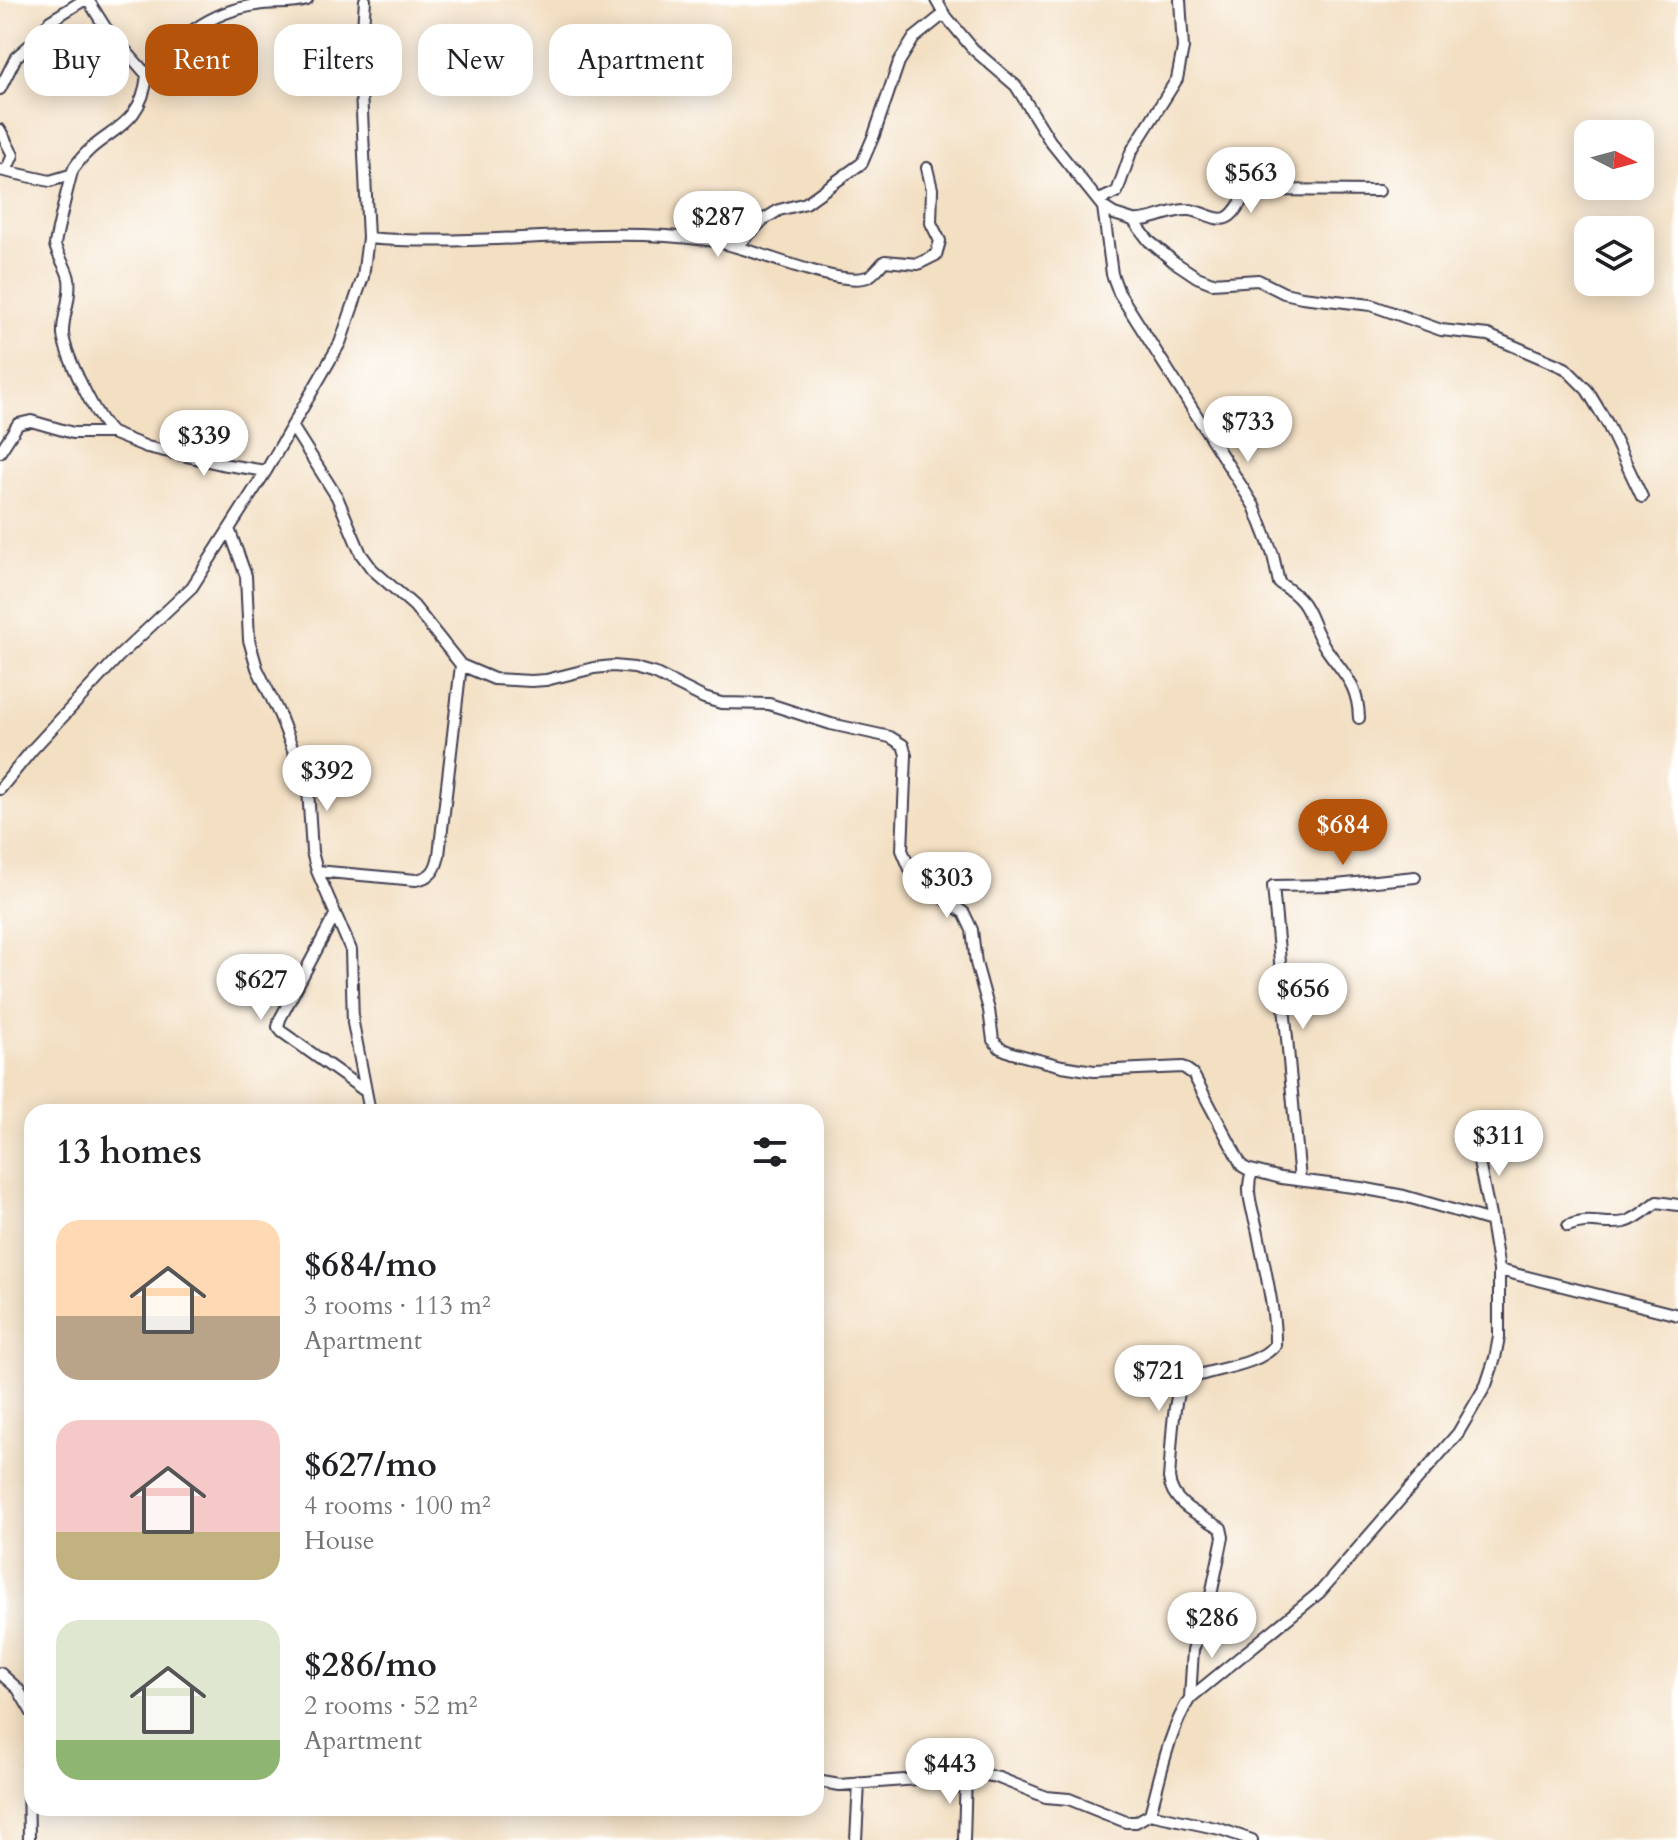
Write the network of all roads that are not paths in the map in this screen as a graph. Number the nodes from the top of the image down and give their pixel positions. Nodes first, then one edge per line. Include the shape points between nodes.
1 (86, 0) edge
2 (365, 0) edge
3 (936, 0) edge
4 (1180, 0) edge
5 (300, 1) edge
6 (944, 14) junction
7 (201, 24) edge
8 (145, 73) edge
9 (145, 85) edge
10 (0, 89) edge
11 (0, 130) edge
12 (927, 168) dead end
13 (3, 170) edge
14 (70, 175) junction
15 (1379, 191) dead end
16 (1101, 204) junction
17 (1133, 220) junction
18 (368, 238) junction
19 (737, 247) junction
20 (292, 426) junction
21 (112, 433) junction
22 (0, 452) edge
23 (266, 471) junction
24 (1642, 497) dead end
25 (229, 529) junction
26 (461, 665) junction
27 (1359, 718) dead end
28 (0, 789) edge
29 (317, 871) junction
30 (1415, 877) dead end
31 (335, 915) junction
32 (365, 1091) junction
33 (368, 1104) edge
34 (1480, 1130) dead end
35 (1252, 1172) junction
36 (1300, 1180) junction
37 (1678, 1205) edge
38 (1491, 1221) junction
39 (1568, 1226) dead end
40 (1499, 1270) junction
41 (1678, 1315) edge
42 (0, 1673) edge
43 (1190, 1698) junction
44 (24, 1699) edge
45 (966, 1773) junction
46 (824, 1782) edge
47 (859, 1783) junction
48 (1150, 1814) junction
49 (29, 1816) edge
50 (29, 1840) edge
51 (856, 1840) edge
52 (964, 1840) edge
53 (1252, 1840) edge

1 - 8 street
1 - 10 street via 50,21 16,57
2 - 18 street via 360,70
3 - 6 street
4 - 16 street via 1183,48 1177,79 1131,152 1117,192
5 - 7 street via 237,8
6 - 16 street via 973,49 1016,86 1050,141
6 - 19 street via 914,38 899,62 862,163 806,203 763,220
9 - 14 street via 137,111 93,147
11 - 13 street via 13,155
12 - 19 street via 931,223 940,241 936,255 925,262 885,261 868,277 852,277
13 - 14 street via 50,181
14 - 21 street via 55,239 69,279 63,337 89,399
15 - 17 street via 1251,190 1224,219 1179,210
16 - 17 street
16 - 27 street via 1119,293 1254,506 1279,583 1304,602 1325,647 1355,689
17 - 24 street via 1173,261 1212,283 1258,280 1302,297 1371,305 1441,330 1488,335 1565,368 1587,390 1607,423
18 - 19 street via 650,237
18 - 20 street via 350,320
20 - 23 street
20 - 26 street via 337,497 361,554 414,606
21 - 22 street via 73,433 23,421
21 - 23 street via 147,447
23 - 25 street
25 - 28 street via 186,594 118,657
25 - 29 street via 246,576 249,640 257,668 308,789
26 - 29 street via 434,873 416,880
26 - 35 street via 494,679 531,681 594,668 634,668 721,703 769,704 903,745 905,861 913,876 964,913 972,930 993,1040 1012,1053 1094,1071 1183,1067 1193,1074 1242,1166
29 - 31 street
30 - 36 street via 1273,886
31 - 32 street via 351,950 351,1009
31 - 32 street via 278,1027
32 - 33 street
34 - 38 street via 1475,1143
35 - 36 street
35 - 43 street via 1250,1197 1275,1345 1246,1363 1182,1384 1178,1398 1171,1490 1180,1502 1221,1528 1223,1537 1193,1650
36 - 38 street via 1404,1196
37 - 39 street via 1657,1202 1624,1222 1580,1221
38 - 40 street
40 - 41 street
40 - 43 street via 1495,1358 1458,1433 1320,1592
42 - 44 street
43 - 48 street via 1163,1764
45 - 47 street
45 - 48 street via 1069,1799 1126,1822
45 - 52 street
46 - 47 street
47 - 51 street
48 - 53 street
49 - 50 street

